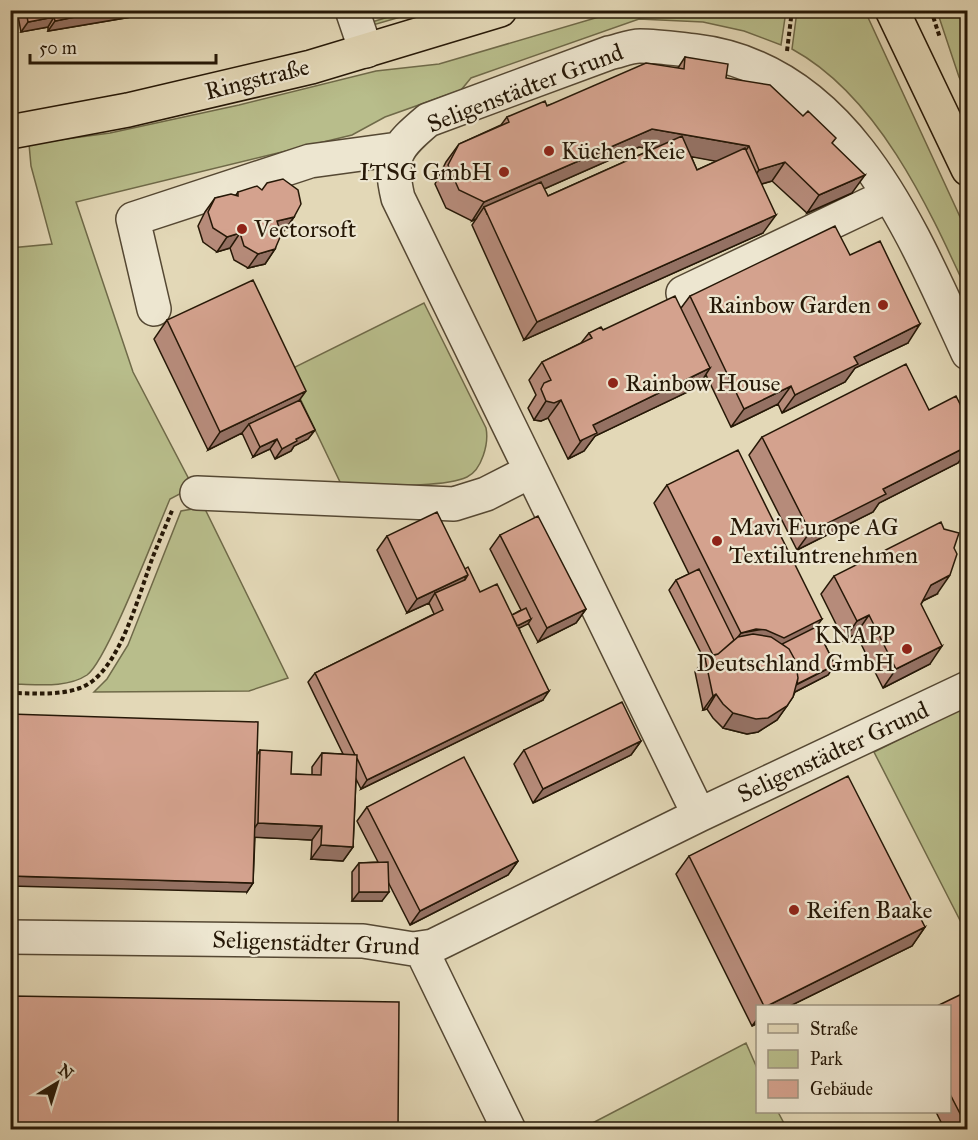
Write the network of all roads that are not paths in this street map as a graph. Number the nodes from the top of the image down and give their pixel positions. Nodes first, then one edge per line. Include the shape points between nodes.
1 (352, 10) edge
2 (500, 10) edge
3 (892, 10) edge
4 (910, 10) edge
5 (366, 51) junction
6 (930, 90) junction
7 (10, 132) edge
8 (398, 149) junction
9 (968, 169) edge
10 (889, 195) junction
11 (683, 293) dead end
12 (154, 309) dead end
13 (968, 353) edge
14 (531, 471) junction
15 (197, 493) road end
16 (968, 688) edge
17 (699, 815) junction
18 (10, 937) edge
19 (421, 949) junction
20 (509, 1130) edge

1 - 5 street
2 - 5 main road, Ringstraße
3 - 6 main road
4 - 6 main road
5 - 7 main road, Ringstraße via 150,105
6 - 9 main road
8 - 10 street, Seligenstädter Grund via 428,120 609,53 638,46 712,53 741,60 783,80 844,133
8 - 12 street via 310,161 133,219
8 - 14 street via 394,178 398,198
10 - 11 street
10 - 13 street, Seligenstädter Grund via 921,251
14 - 15 street via 486,494 454,504
14 - 17 street
16 - 17 street, Seligenstädter Grund
17 - 19 street, Seligenstädter Grund via 448,940
18 - 19 street, Seligenstädter Grund via 363,941
19 - 20 street

